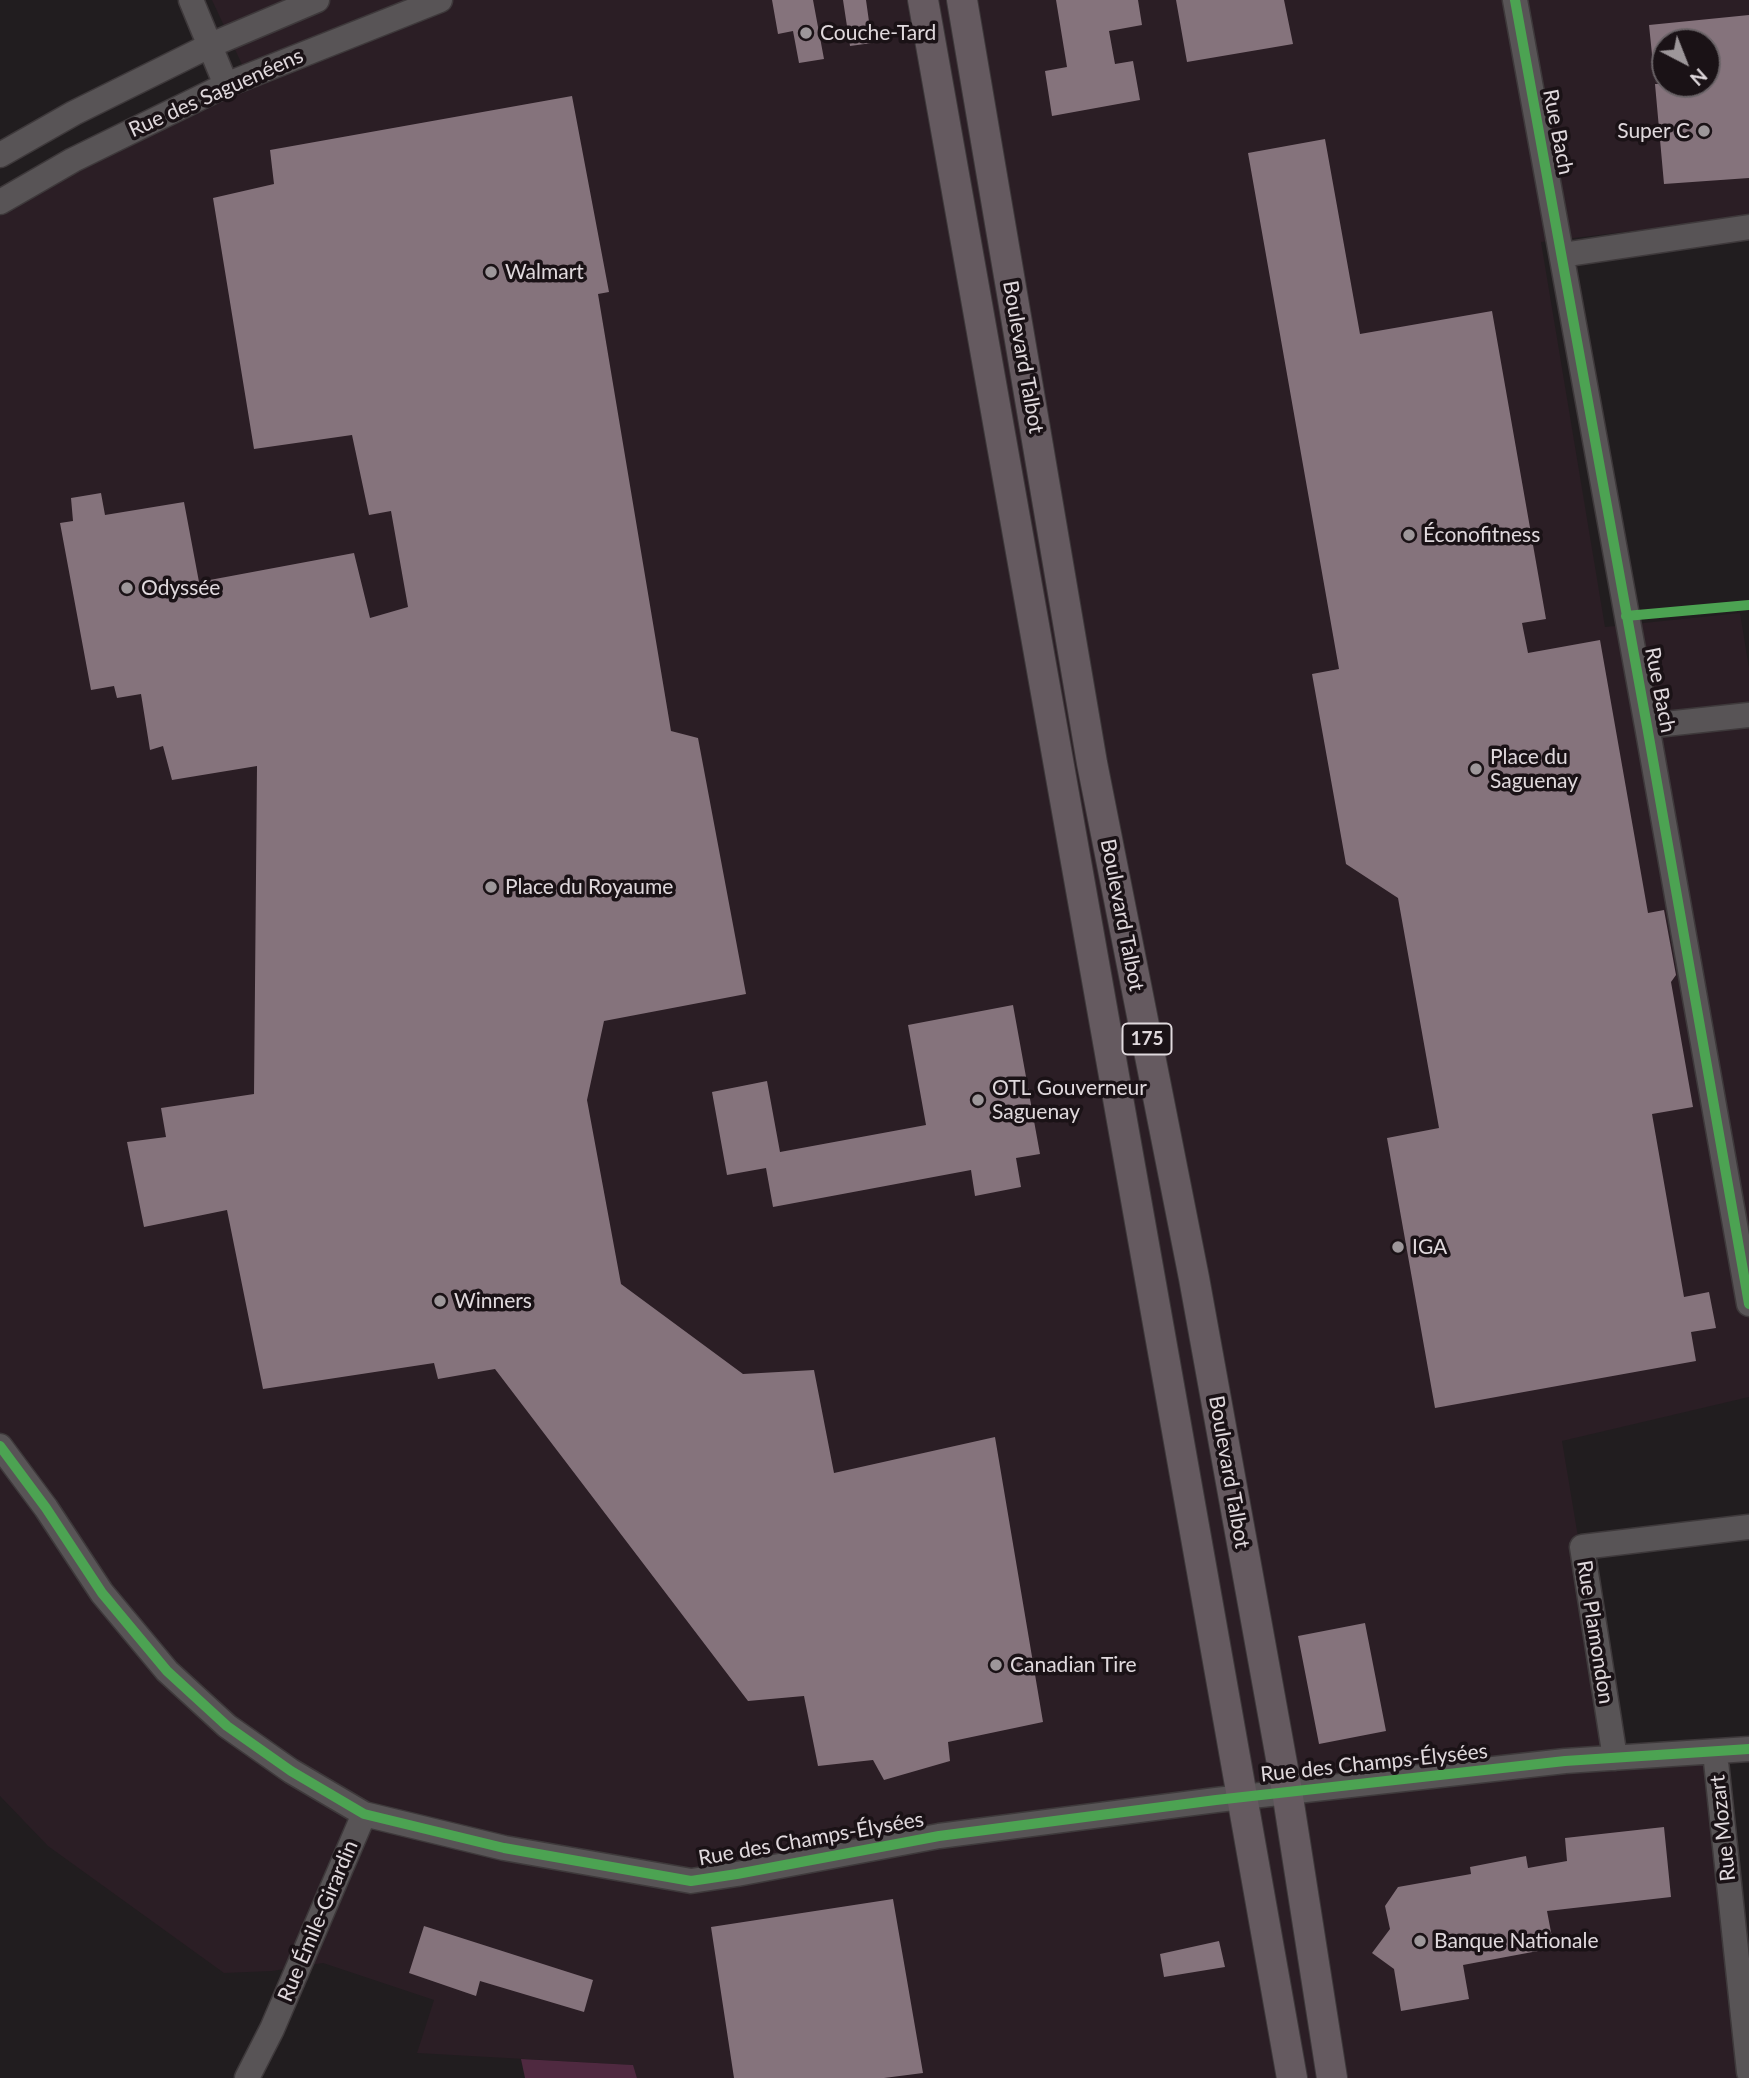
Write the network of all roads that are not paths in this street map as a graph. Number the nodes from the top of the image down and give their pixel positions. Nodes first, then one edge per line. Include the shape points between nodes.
1 (191, 0) edge
2 (317, 0) edge
3 (440, 0) edge
4 (923, 0) edge
5 (962, 0) edge
6 (1514, 0) edge
7 (211, 45) junction
8 (226, 85) junction
9 (0, 155) edge
10 (0, 202) edge
11 (1749, 227) edge
12 (1562, 255) junction
13 (1749, 715) edge
14 (1647, 726) junction
15 (1749, 1304) edge
16 (0, 1446) edge
17 (1749, 1527) edge
18 (1749, 1749) edge
19 (1715, 1752) junction
20 (1615, 1758) junction
21 (1287, 1791) junction
22 (1243, 1797) junction
23 (364, 1814) junction
24 (1745, 2012) edge
25 (272, 2029) junction
26 (1749, 2072) edge
27 (231, 2078) edge
28 (247, 2078) edge
29 (1292, 2078) edge
30 (1332, 2078) edge

1 - 7 street
2 - 7 street, Rue des Saguenéens
3 - 8 street, Rue des Saguenéens
4 - 22 main road, Boulevard Talbot / 175
5 - 21 main road, Boulevard Talbot / 175 via 1092,763 1194,1278
6 - 12 street, Rue Bach
7 - 8 street
7 - 9 street, Rue des Saguenéens
8 - 10 street, Rue des Saguenéens via 73,160
11 - 12 street
12 - 14 street, Rue Bach
13 - 14 street
14 - 15 street, Rue Bach
16 - 23 street, Rue des Champs-Élysées via 102,1593 167,1671 227,1726
17 - 20 street, Rue Plamondon via 1582,1547
18 - 19 street, Rue des Champs-Élysées
19 - 20 street, Rue des Champs-Élysées
19 - 24 street, Rue Mozart
20 - 21 street, Rue des Champs-Élysées
21 - 22 street, Rue des Champs-Élysées
21 - 30 main road, Boulevard Talbot / 175
22 - 23 street, Rue des Champs-Élysées via 939,1836 691,1881 504,1848
22 - 29 main road, Boulevard Talbot / 175
23 - 25 street, Rue Émile-Girardin
24 - 26 street, Rue Mozart
25 - 27 street, Rue Émile-Girardin
25 - 28 street, Rue Émile-Girardin

